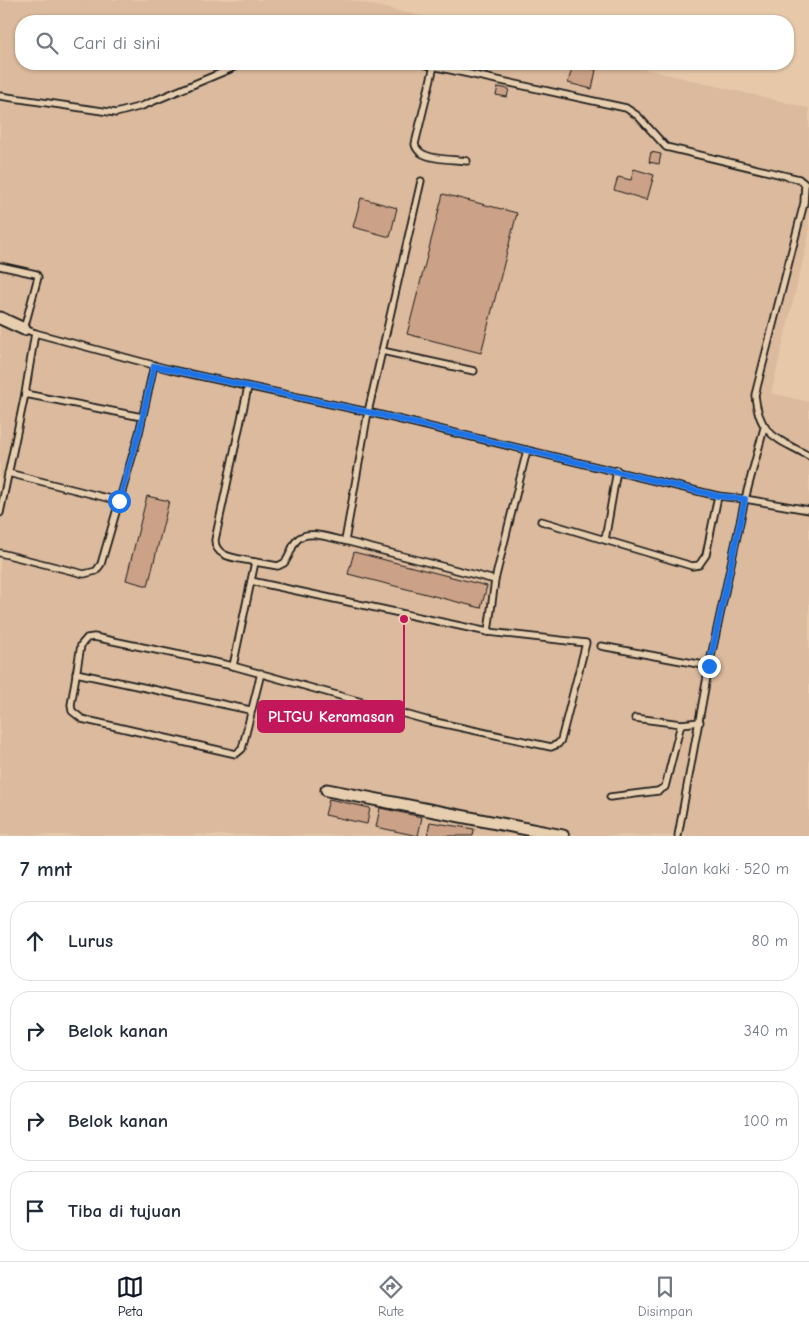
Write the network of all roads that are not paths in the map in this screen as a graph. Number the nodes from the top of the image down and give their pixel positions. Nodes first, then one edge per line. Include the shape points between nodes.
1 (228, 70) edge
2 (433, 70) edge
3 (452, 70) edge
4 (0, 96) edge
5 (467, 161) dead end
6 (421, 181) dead end
7 (0, 266) edge
8 (0, 318) edge
9 (29, 331) junction
10 (382, 351) junction
11 (154, 366) junction
12 (474, 371) dead end
13 (248, 386) junction
14 (25, 394) junction
15 (368, 412) junction
16 (142, 417) junction
17 (764, 428) junction
18 (527, 450) junction
19 (809, 456) edge
20 (617, 470) junction
21 (8, 473) junction
22 (718, 496) junction
23 (745, 499) junction
24 (119, 501) junction
25 (809, 510) edge
26 (0, 514) edge
27 (541, 521) dead end
28 (604, 540) junction
29 (345, 541) junction
30 (0, 552) edge
31 (255, 562) junction
32 (496, 580) junction
33 (251, 581) junction
34 (488, 632) junction
35 (601, 646) dead end
36 (233, 666) junction
37 (709, 666) junction
38 (76, 673) junction
39 (261, 673) junction
40 (250, 710) junction
41 (635, 718) dead end
42 (700, 722) junction
43 (681, 724) junction
44 (327, 790) dead end
45 (610, 797) dead end
46 (563, 836) edge
47 (678, 836) edge

1 - 4 lane via 142,106 116,113
2 - 5 lane via 416,149 427,156
3 - 17 lane via 626,108 638,116 666,147 799,179 805,184 804,203 755,395 756,411
6 - 10 lane
7 - 9 lane via 38,277
8 - 9 street
9 - 11 lane
9 - 14 lane
10 - 12 lane
10 - 15 lane
11 - 13 lane
11 - 16 lane
13 - 15 lane
13 - 31 lane via 215,546 222,554
14 - 16 lane
14 - 21 lane
15 - 18 lane
15 - 29 lane
16 - 24 lane
17 - 19 lane
17 - 23 lane
18 - 20 lane
18 - 32 lane
20 - 22 lane
20 - 28 lane
21 - 24 lane
21 - 26 lane
22 - 23 lane
22 - 28 lane via 706,555 699,565 692,566
23 - 25 lane
23 - 37 lane
24 - 30 lane via 101,564 90,574 51,568
27 - 28 lane
29 - 31 lane via 309,534 297,539 284,563 278,566
29 - 32 lane
31 - 33 lane
32 - 34 lane
33 - 34 lane
33 - 36 lane
34 - 39 lane via 586,643 561,740 554,746 426,720
35 - 37 lane
36 - 38 lane via 94,637 81,645
36 - 39 lane
37 - 42 lane
38 - 40 lane
38 - 40 lane via 71,704 72,711 82,719 231,754 242,749
39 - 40 lane
41 - 43 lane
42 - 43 lane
42 - 47 lane
43 - 45 lane via 665,787 658,791
44 - 46 street

